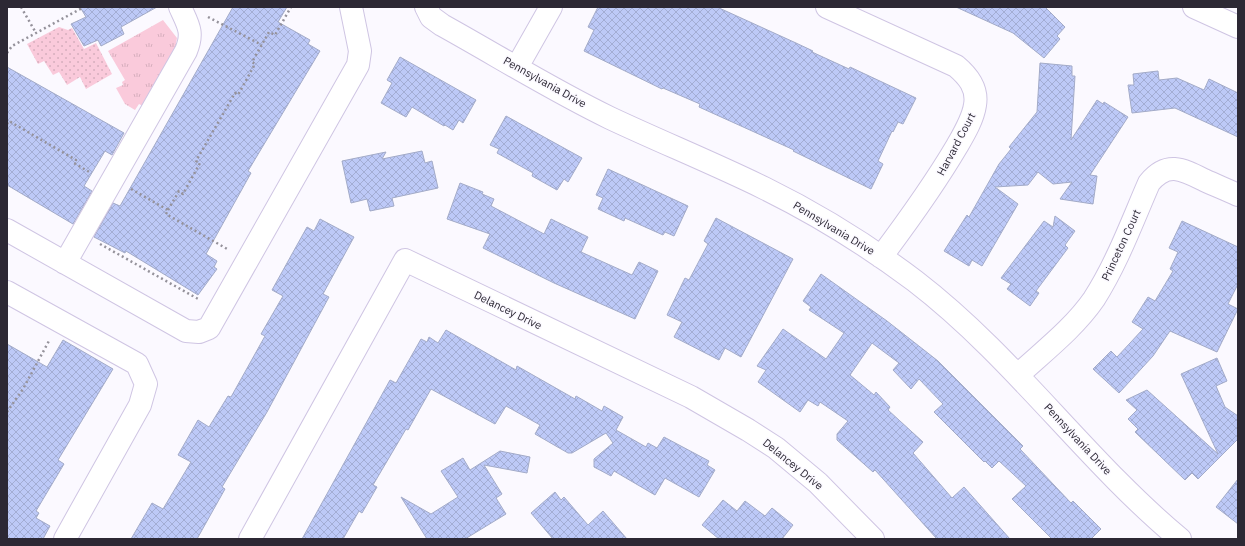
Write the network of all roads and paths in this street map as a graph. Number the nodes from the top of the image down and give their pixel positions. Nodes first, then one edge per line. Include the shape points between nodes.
1 (21, 7) edge
2 (84, 7) edge
3 (291, 7) edge
4 (351, 7) edge
5 (426, 7) edge
6 (551, 7) edge
7 (827, 7) edge
8 (1194, 7) edge
9 (184, 16) edge
10 (1238, 27) edge
11 (36, 33) junction
12 (262, 46) junction
13 (7, 53) edge
14 (517, 67) junction
15 (7, 124) edge
16 (111, 181) junction
17 (1238, 195) edge
18 (168, 210) junction
19 (7, 230) edge
20 (82, 234) junction
21 (882, 257) junction
22 (248, 260) junction
23 (65, 263) junction
24 (7, 292) edge
25 (219, 312) junction
26 (60, 321) junction
27 (1018, 374) junction
28 (7, 412) edge
29 (1168, 535) edge
30 (65, 539) edge
31 (250, 539) edge
32 (873, 539) edge

1 - 11 path
2 - 11 path
3 - 12 path via 275,35 269,32
4 - 22 street via 360,52 358,65
5 - 14 street, Pennsylvania Drive via 431,17 442,25
6 - 14 street
7 - 21 street, Harvard Court via 956,66 964,72 975,89 974,110 960,140
8 - 10 street
9 - 12 path via 205,16
9 - 16 street via 191,39 186,51
11 - 13 path via 12,46
12 - 18 path via 252,62 256,64 238,95 235,93 196,161 200,163 190,182 183,194 179,191
14 - 21 street, Pennsylvania Drive via 608,117 725,169 793,203
15 - 16 path via 9,121 76,160 74,163
16 - 18 path
16 - 20 street
17 - 27 street, Princeton Court via 1185,170 1169,169 1155,176 1149,183 1112,266 1093,300 1057,339
18 - 22 path via 166,214
19 - 23 street
20 - 23 street
20 - 25 path
21 - 27 street, Pennsylvania Drive via 949,309
22 - 25 street
23 - 25 street via 186,331 206,330
24 - 26 street
26 - 28 path via 23,389
26 - 30 street via 137,364 146,384 140,405
27 - 29 street, Pennsylvania Drive
31 - 32 street, Delancey Drive via 405,260 691,397 748,430 776,448 818,483

